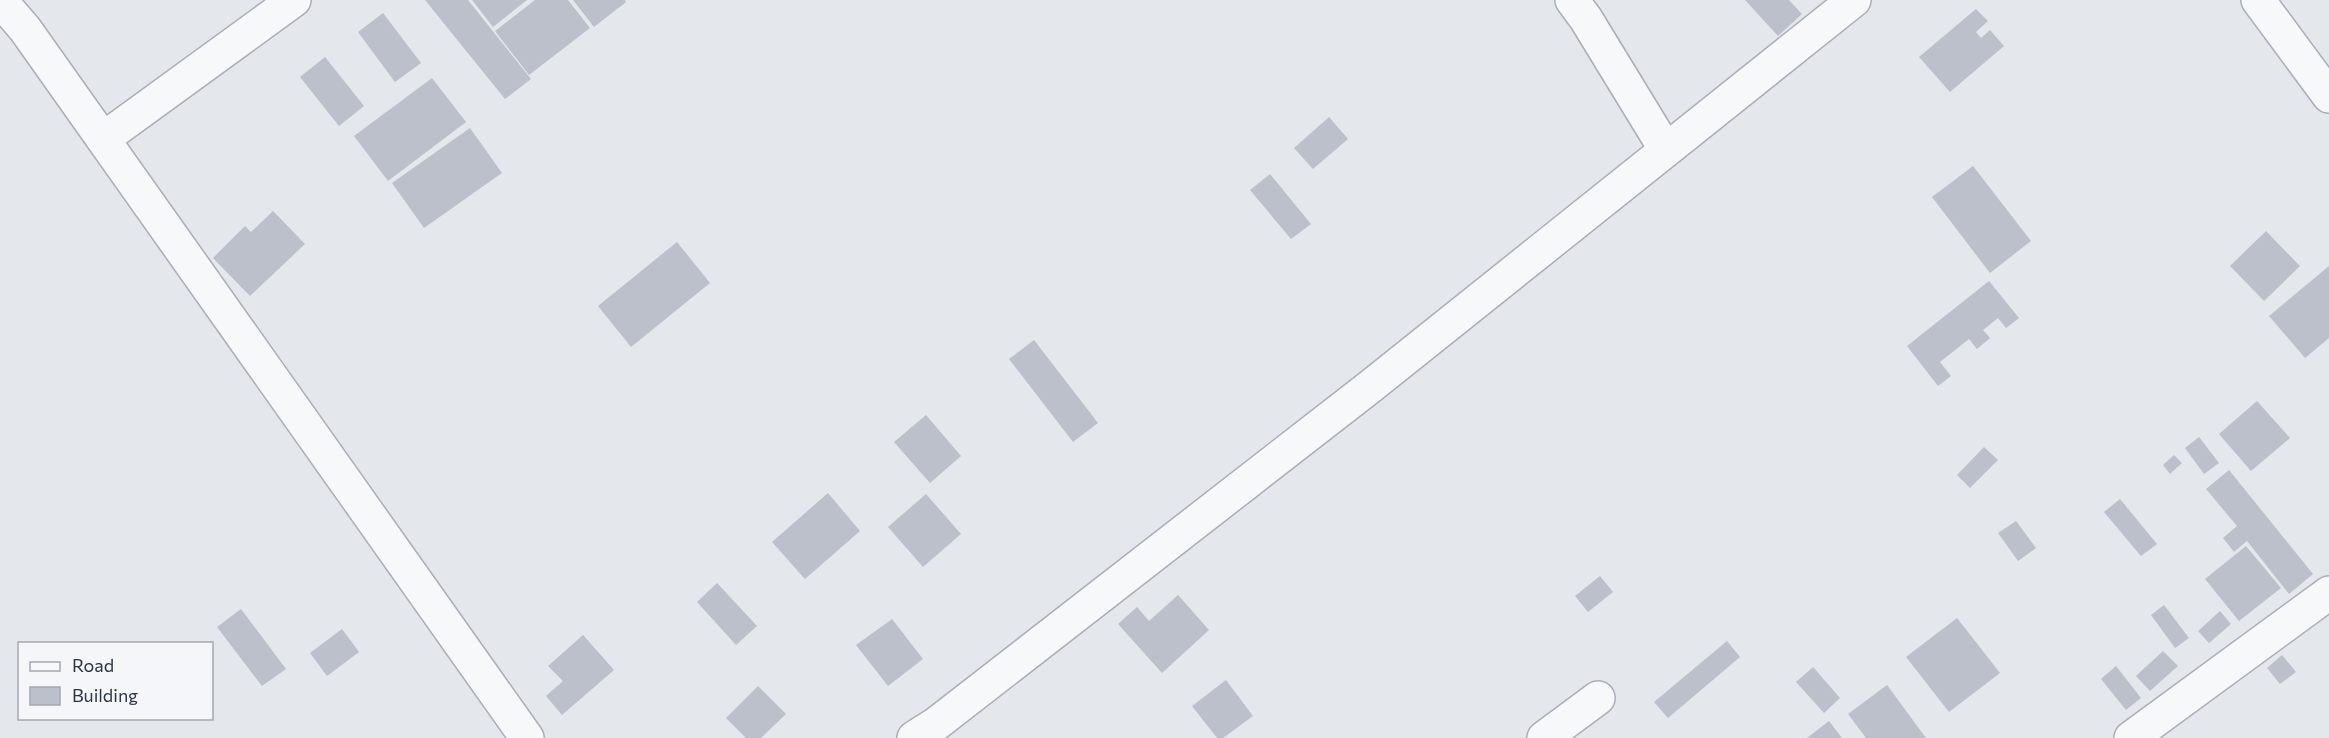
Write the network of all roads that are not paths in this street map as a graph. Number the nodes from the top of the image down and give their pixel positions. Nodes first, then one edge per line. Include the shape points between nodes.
1 (0, 0) edge
2 (294, 0) edge
3 (1572, 0) edge
4 (1854, 0) edge
5 (2258, 0) edge
6 (2329, 96) edge
7 (103, 139) junction
8 (1666, 150) junction
9 (2329, 593) edge
10 (1598, 698) dead end
11 (527, 738) edge
12 (914, 738) edge
13 (1544, 738) edge
14 (2131, 738) edge

1 - 7 street
2 - 7 street
3 - 8 street
4 - 8 street
5 - 6 street
7 - 11 street
8 - 12 street via 1371,386
9 - 14 street
10 - 13 street

